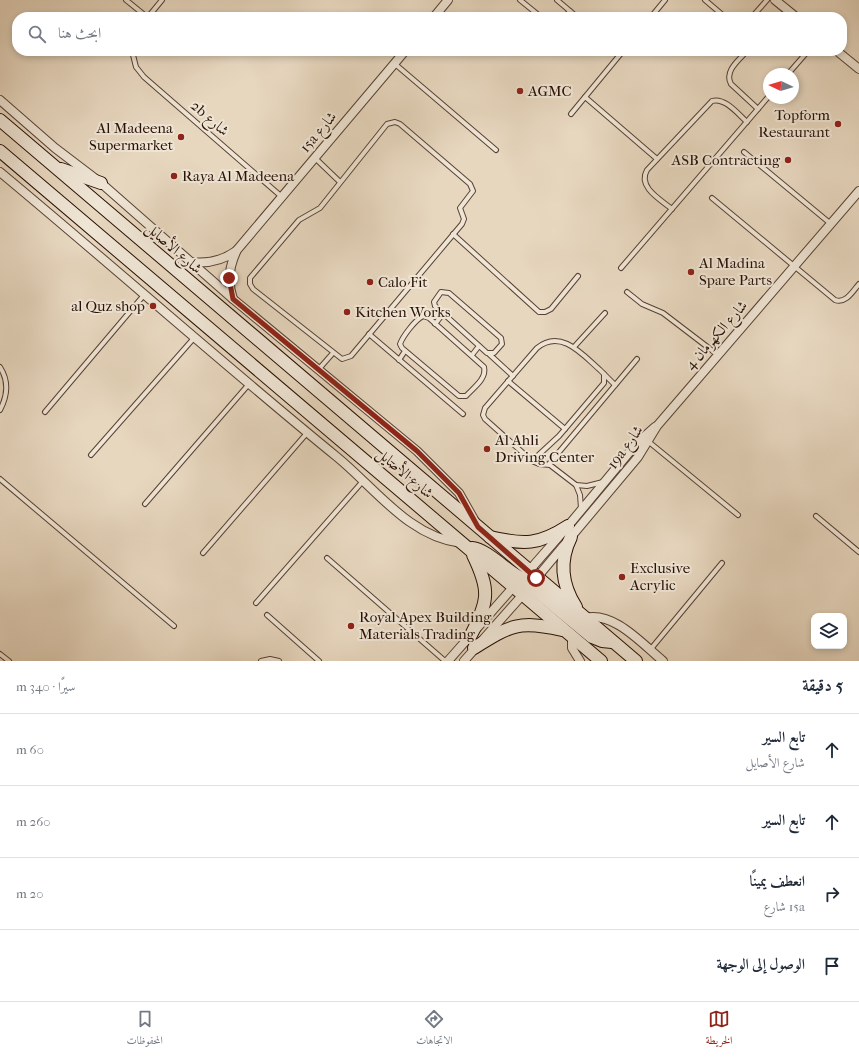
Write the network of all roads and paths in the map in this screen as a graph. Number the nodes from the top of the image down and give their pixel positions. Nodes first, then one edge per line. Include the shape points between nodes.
1 (126, 0) edge
2 (162, 0) edge
3 (448, 0) edge
4 (520, 0) edge
5 (557, 0) edge
6 (665, 0) edge
7 (705, 0) edge
8 (767, 0) edge
9 (775, 0) edge
10 (570, 11) edge
11 (141, 12) edge
12 (151, 12) edge
13 (438, 12) edge
14 (535, 12) edge
15 (655, 12) edge
16 (719, 12) edge
17 (756, 12) edge
18 (790, 12) edge
19 (133, 56) edge
20 (401, 56) edge
21 (619, 56) edge
22 (742, 56) edge
23 (804, 56) edge
24 (843, 56) edge
25 (395, 64) junction
26 (793, 68) edge
27 (859, 69) edge
28 (584, 97) junction
29 (0, 100) edge
30 (763, 103) edge
31 (758, 109) junction
32 (571, 114) dead end
33 (0, 120) edge
34 (747, 122) junction
35 (496, 150) dead end
36 (0, 151) edge
37 (744, 152) dead end
38 (315, 158) junction
39 (657, 160) junction
40 (54, 166) junction
41 (0, 172) edge
42 (340, 182) junction
43 (101, 183) junction
44 (859, 191) edge
45 (282, 197) junction
46 (712, 198) dead end
47 (672, 209) junction
48 (831, 224) junction
49 (453, 234) junction
50 (237, 250) junction
51 (190, 262) junction
52 (794, 266) junction
53 (621, 268) dead end
54 (578, 276) dead end
55 (859, 284) edge
56 (627, 292) dead end
57 (144, 295) junction
58 (233, 299) junction
59 (605, 313) dead end
60 (443, 314) junction
61 (435, 324) junction
62 (369, 334) junction
63 (194, 338) junction
64 (479, 346) junction
65 (574, 347) junction
66 (405, 351) junction
67 (333, 353) junction
68 (489, 354) junction
69 (472, 355) junction
70 (718, 355) junction
71 (638, 359) dead end
72 (399, 360) junction
73 (0, 367) edge
74 (318, 370) junction
75 (604, 374) junction
76 (513, 376) junction
77 (508, 381) junction
78 (249, 384) junction
79 (615, 385) junction
80 (0, 410) edge
81 (45, 412) dead end
82 (462, 414) dead end
83 (657, 426) junction
84 (565, 430) junction
85 (307, 433) junction
86 (648, 442) junction
87 (91, 455) dead end
88 (532, 461) junction
89 (549, 464) junction
90 (0, 479) edge
91 (363, 482) junction
92 (604, 482) junction
93 (576, 484) junction
94 (145, 504) dead end
95 (580, 511) junction
96 (738, 515) dead end
97 (816, 516) dead end
98 (478, 527) junction
99 (570, 532) junction
100 (488, 536) junction
101 (468, 547) junction
102 (859, 552) edge
103 (203, 553) dead end
104 (327, 558) dead end
105 (722, 563) dead end
106 (525, 583) junction
107 (256, 603) dead end
108 (267, 615) dead end
109 (584, 617) junction
110 (174, 626) dead end
111 (568, 633) junction
112 (471, 635) junction
113 (613, 642) junction
114 (474, 648) junction
115 (650, 650) junction
116 (0, 654) edge
117 (9, 661) edge
118 (261, 661) edge
119 (279, 661) edge
120 (318, 661) edge
121 (444, 661) edge
122 (448, 661) edge
123 (464, 661) edge
124 (580, 661) edge
125 (601, 661) edge
126 (636, 661) edge
127 (663, 661) edge

1 - 11 lane
2 - 12 lane
3 - 13 street
4 - 14 lane
5 - 10 lane
6 - 15 lane
7 - 16 lane
8 - 17 lane
9 - 18 street
19 - 45 lane, 2b شارع via 136,67 144,77
20 - 25 street, 15a شارع
21 - 28 lane
22 - 31 lane via 731,70 729,78 731,84
23 - 26 lane
24 - 27 street
25 - 35 lane
25 - 38 street, 15a شارع
28 - 32 lane
28 - 39 lane
29 - 43 street via 55,148
30 - 31 lane
31 - 34 lane
33 - 40 main road, شارع الأصايل
34 - 39 lane via 724,102 712,100
34 - 47 lane
36 - 101 main road, شارع الأصايل
37 - 48 lane
38 - 42 lane
38 - 45 street, 15a شارع
39 - 47 lane via 645,174 645,185
40 - 43 main road
40 - 98 main road, شارع الأصايل
41 - 57 street
42 - 49 lane via 386,124 398,122 472,186 472,193 460,208 463,222
42 - 67 lane via 320,208 299,220 252,275 250,281 253,289
43 - 51 street
44 - 48 street, شارع الكهرمان 4
45 - 50 street, 15a شارع
46 - 52 lane
47 - 53 lane
48 - 52 street, شارع الكهرمان 4
49 - 54 lane via 539,312 551,309
49 - 62 lane
50 - 51 street, 15a شارع via 225,258 211,262
50 - 58 street, 15a شارع via 230,271
51 - 58 street
52 - 55 lane via 837,301 844,300
52 - 70 street, شارع الكهرمان 4
56 - 70 lane via 642,304 664,312
57 - 63 street
57 - 81 lane
58 - 74 street
59 - 65 lane
60 - 61 lane
60 - 64 lane
60 - 68 lane via 434,302 441,292 447,292 501,338 501,345 494,353
61 - 66 lane via 427,317 421,317 401,342
61 - 69 lane
62 - 67 lane via 349,358 342,359
62 - 72 lane
63 - 78 street
63 - 87 lane
64 - 68 lane
64 - 69 lane
65 - 75 lane
65 - 76 lane via 557,340 542,344
66 - 69 lane via 462,397 466,396 484,375 484,367
66 - 72 lane
67 - 74 lane
68 - 76 lane
70 - 83 street, شارع الكهرمان 4
71 - 79 lane
72 - 82 lane
73 - 80 lane via 5,378 6,396
74 - 98 street via 399,436 445,478 466,504
75 - 79 lane
75 - 84 lane via 604,383
76 - 77 lane
77 - 84 lane
77 - 88 lane via 484,408 483,415
78 - 85 street
78 - 94 lane
79 - 89 lane
83 - 86 street, 19a شارع
83 - 92 street, 19a شارع via 637,443
84 - 88 lane
85 - 91 street
85 - 103 lane
86 - 96 lane
86 - 99 street, 19a شارع
88 - 89 lane
89 - 93 lane
90 - 110 lane
91 - 101 street via 424,531 436,538
91 - 107 lane
92 - 93 lane via 587,486
92 - 95 street, 19a شارع
93 - 95 lane via 581,500
95 - 99 street, 19a شارع
97 - 102 lane
98 - 100 main road, شارع الأصايل
99 - 100 main road via 532,543 518,543
99 - 106 street, 19a شارع
99 - 109 main road via 563,572 570,596
100 - 106 main road, شارع الأصايل
101 - 106 main road, شارع الأصايل
101 - 112 main road via 486,589 483,611
104 - 121 lane
105 - 115 lane
106 - 109 main road, شارع الأصايل
106 - 111 main road, شارع الأصايل
106 - 112 street
106 - 113 main road via 592,637
106 - 114 street
108 - 120 lane
109 - 113 main road, شارع الأصايل
109 - 115 street via 610,620
111 - 114 main road via 540,625 522,624 503,630
111 - 124 street via 572,648
111 - 125 main road, شارع الأصايل
112 - 122 street
113 - 126 main road, شارع الأصايل
114 - 123 street
115 - 127 street
116 - 117 lane
118 - 119 lane

